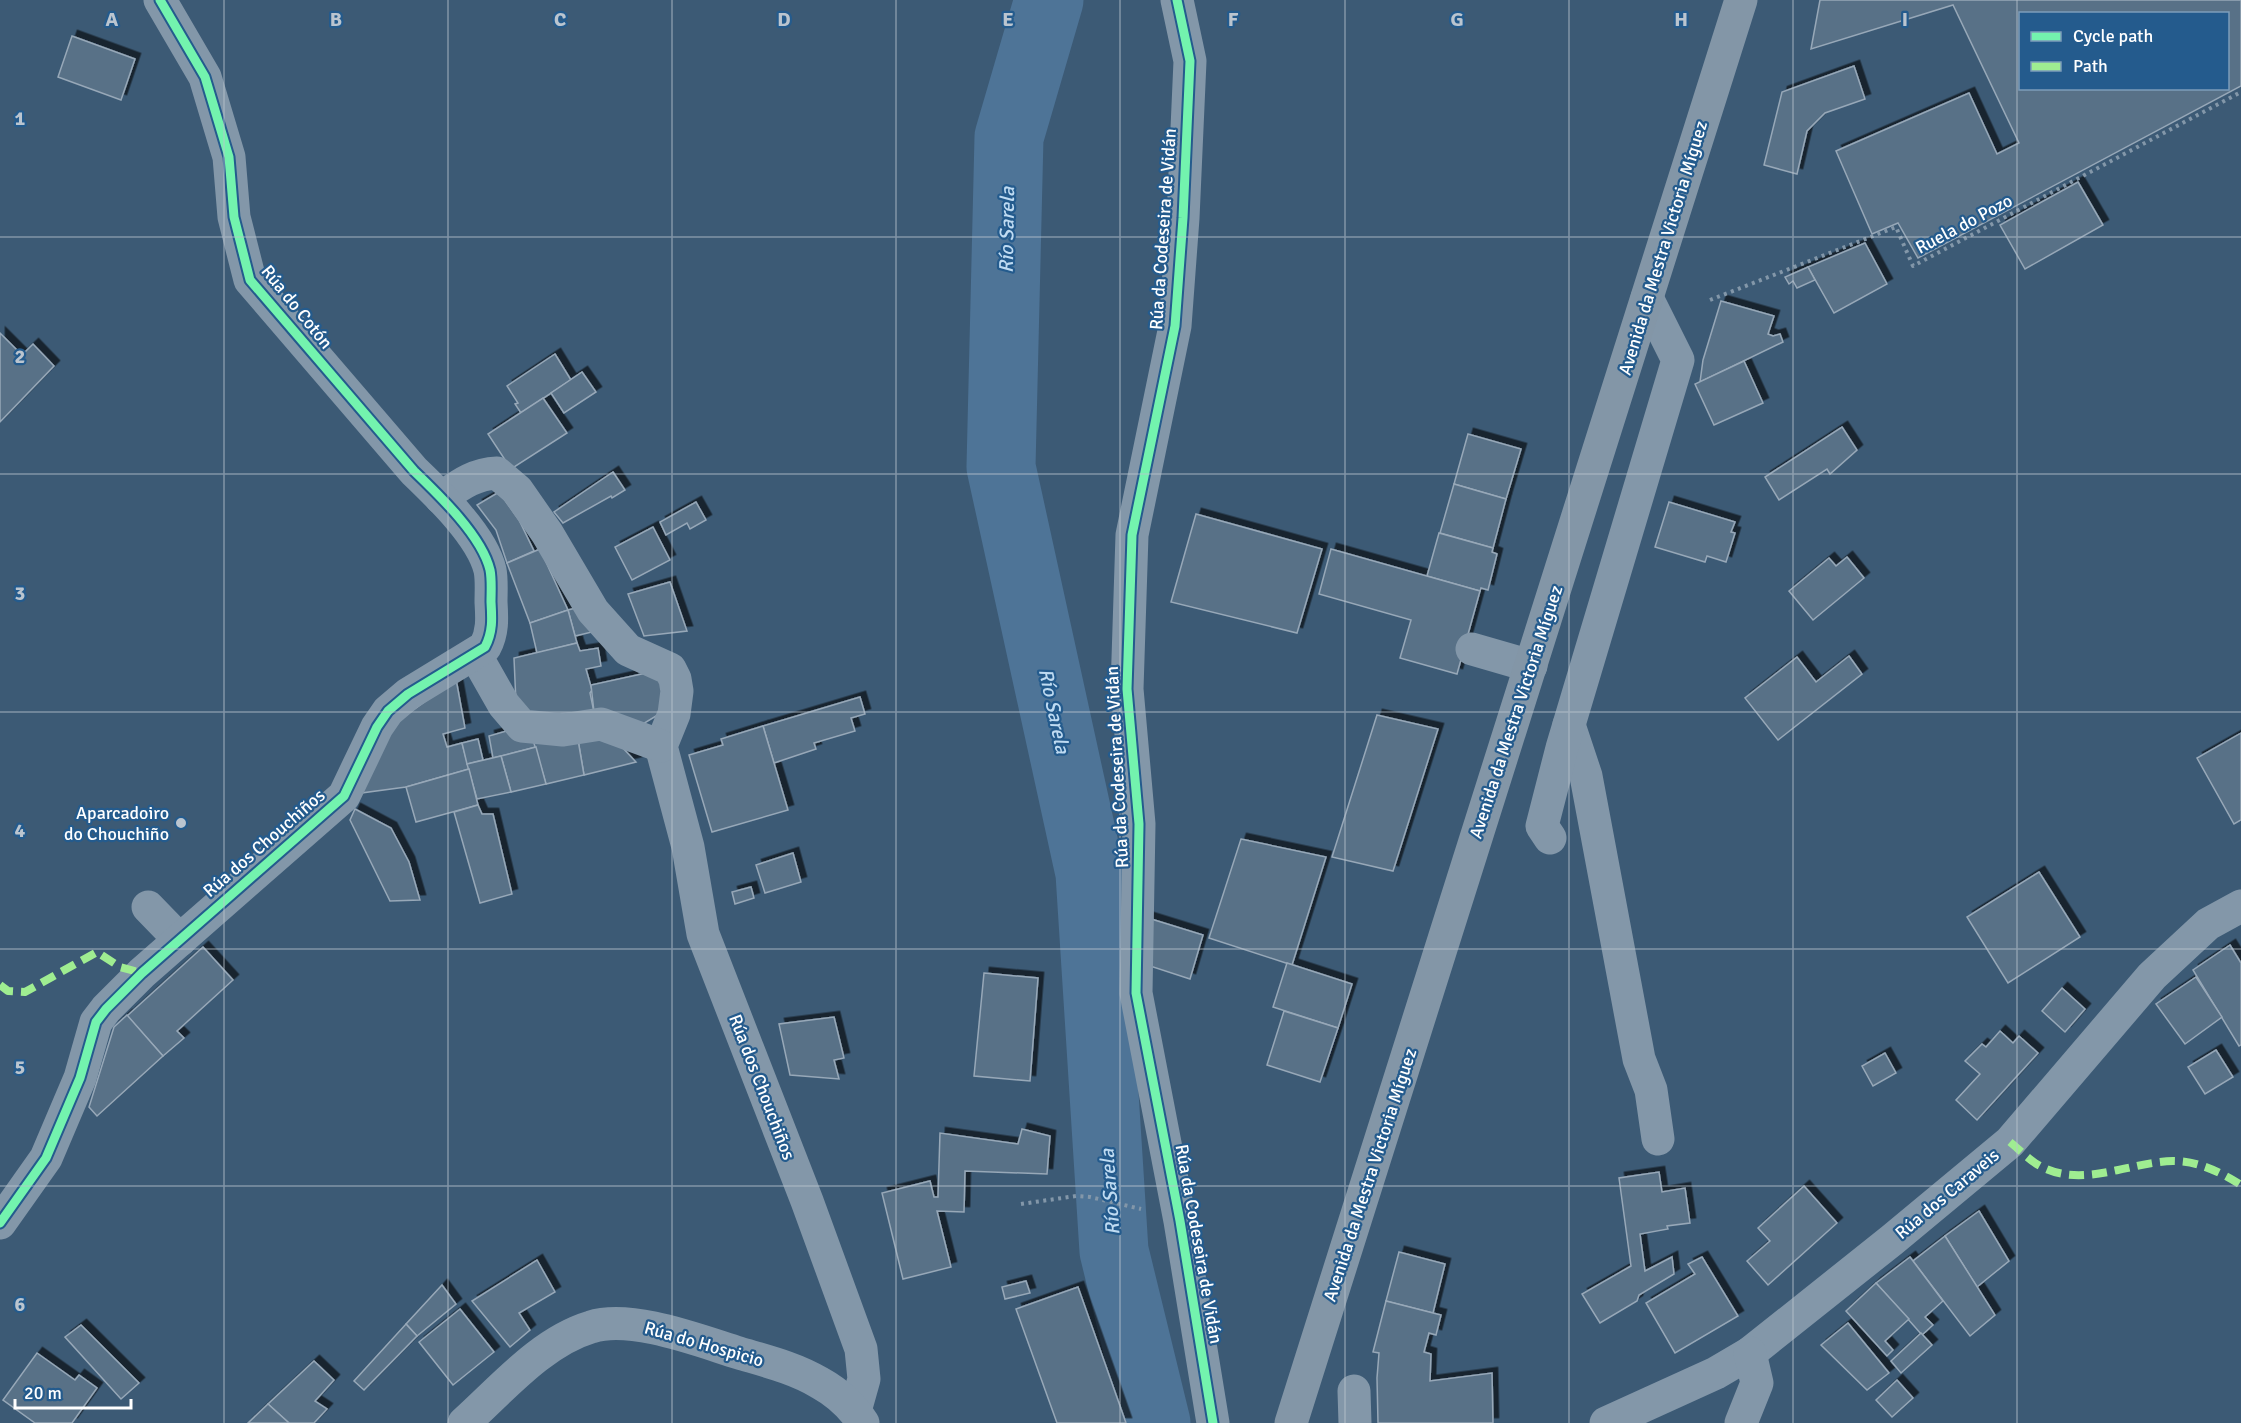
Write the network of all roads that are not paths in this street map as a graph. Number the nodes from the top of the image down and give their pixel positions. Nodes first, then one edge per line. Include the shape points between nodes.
1 (160, 0) edge
2 (1177, 0) edge
3 (1741, 0) edge
4 (1647, 298) junction
5 (441, 498) junction
6 (1472, 649) dead end
7 (475, 654) junction
8 (1531, 666) junction
9 (1569, 725) junction
10 (661, 746) junction
11 (1550, 838) dead end
12 (2241, 906) edge
13 (148, 907) dead end
14 (180, 940) junction
15 (1658, 1139) dead end
16 (0, 1223) edge
17 (1750, 1353) junction
18 (1354, 1391) dead end
19 (859, 1417) edge
20 (464, 1423) edge
21 (1213, 1423) edge
22 (1291, 1423) edge
23 (1355, 1423) edge
24 (1606, 1423) edge
25 (1741, 1423) edge

1 - 5 street, Rúa do Cotón via 205,77 229,157 234,217 250,280
2 - 21 street, Rúa da Codeseira de Vidán via 1190,61 1184,218 1175,326 1132,535 1127,689 1139,824 1136,993 1180,1221
3 - 4 main road, Avenida da Mestra Victoria Míguez
4 - 8 main road, Avenida da Mestra Victoria Míguez
4 - 9 street via 1678,360
5 - 7 street, Rúa dos Chouchiños via 476,540 490,571 490,638
5 - 10 street via 469,479 497,472 517,490 593,611 628,650 669,669 677,691 674,714
6 - 8 street
7 - 10 street via 504,705 522,726 563,730 601,724
7 - 14 street, Rúa dos Chouchiños via 408,694 388,711 344,796
8 - 22 main road, Avenida da Mestra Victoria Míguez
9 - 11 street via 1542,826
9 - 15 street via 1586,776 1639,1059 1651,1089
10 - 19 street, Rúa dos Chouchiños via 688,847 703,934 861,1348 864,1378
12 - 17 street, Rúa dos Caraveis via 2208,924 2152,976 2010,1142
13 - 14 street
14 - 16 street, Rúa dos Chouchiños via 106,1008 96,1022 80,1078 46,1158
17 - 24 street, Rúa dos Caraveis via 1716,1373
17 - 25 street via 1757,1383
18 - 23 street
19 - 20 street, Rúa do Hospicio via 820,1382 790,1369 679,1335 612,1324 594,1326 558,1342

